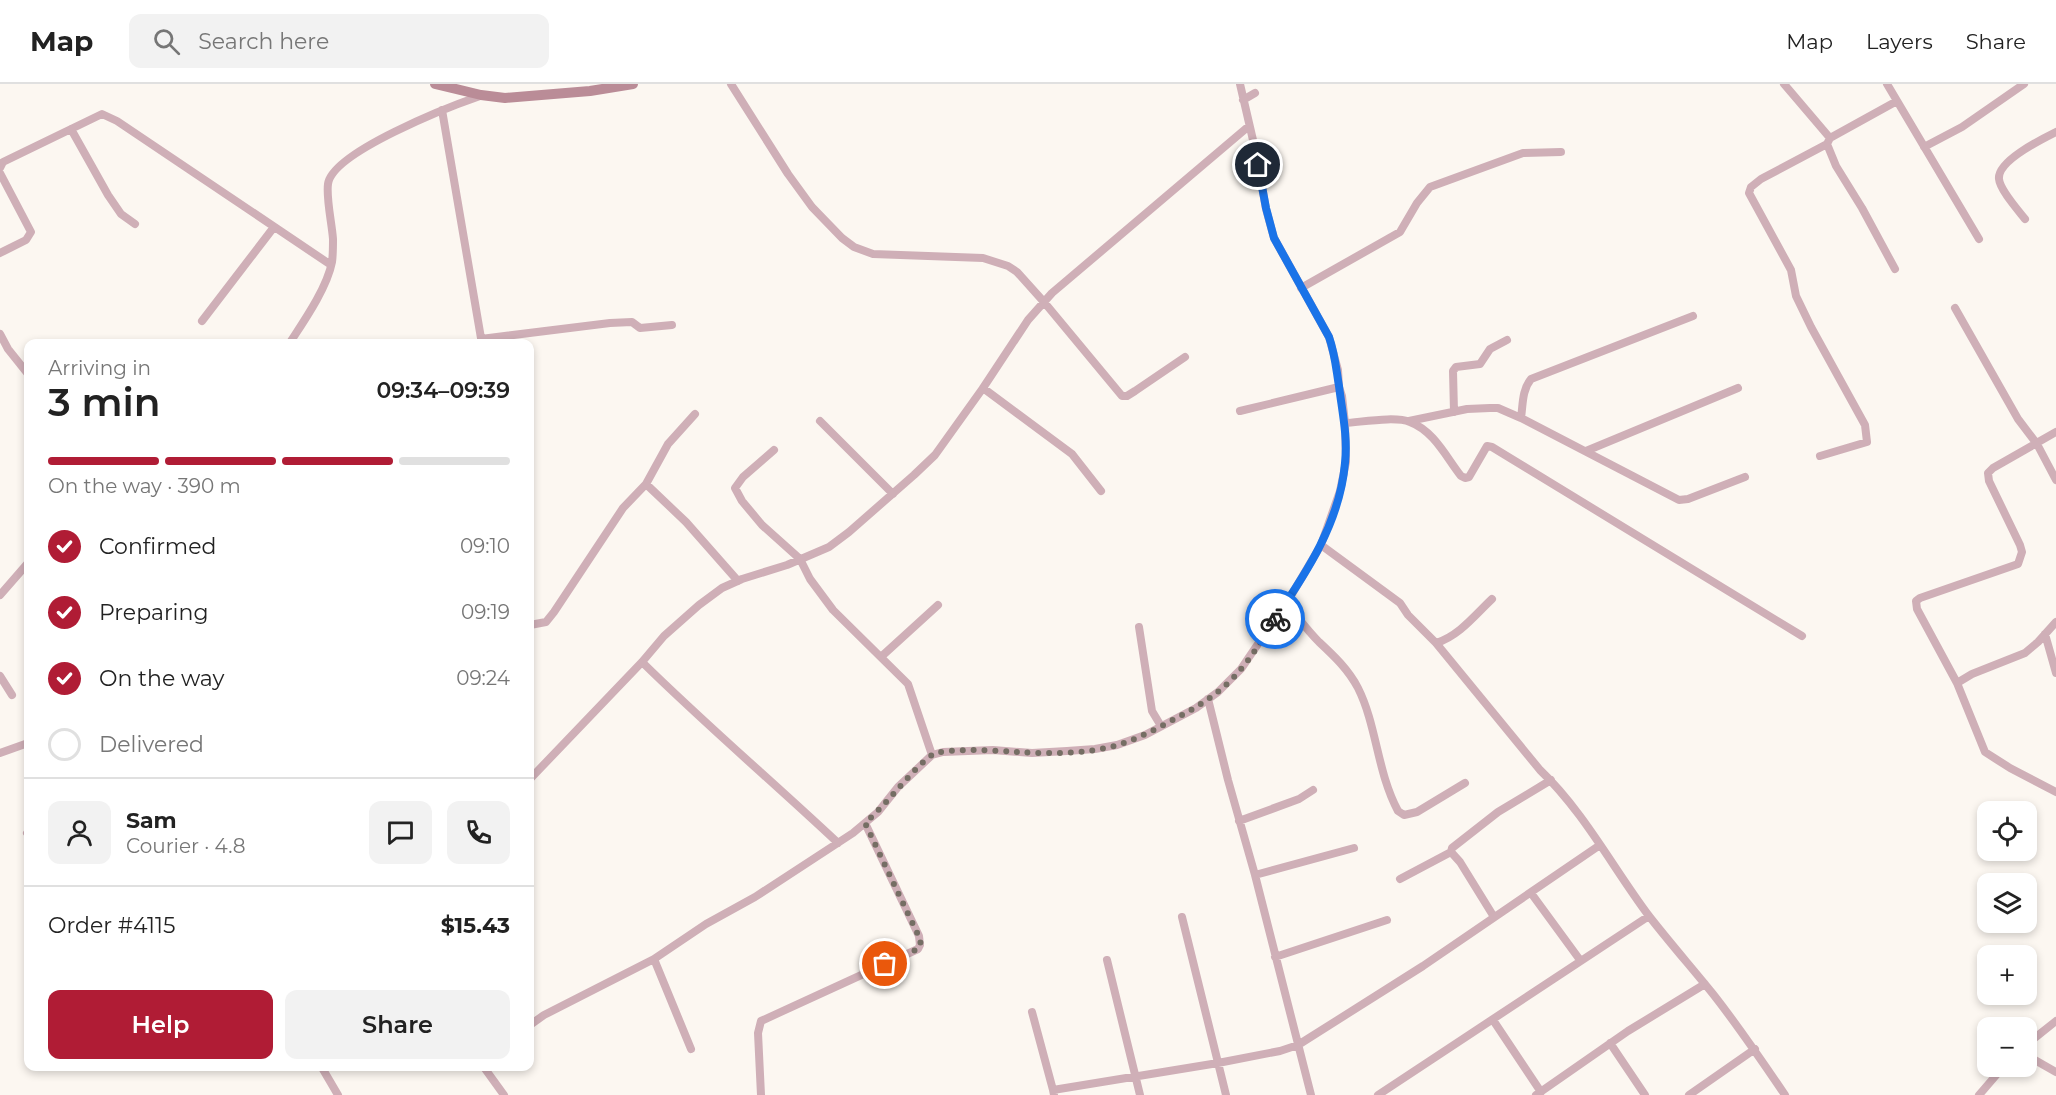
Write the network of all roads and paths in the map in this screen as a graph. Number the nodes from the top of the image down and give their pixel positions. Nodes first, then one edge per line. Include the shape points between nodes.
1 (435, 84) edge
2 (633, 84) edge
3 (731, 84) edge
4 (1240, 84) edge
5 (1784, 84) edge
6 (1887, 84) edge
7 (2024, 84) edge
8 (466, 88) edge
9 (1255, 93) dead end
10 (481, 95) junction
11 (1243, 100) junction
12 (1897, 101) junction
13 (442, 110) junction
14 (1250, 126) junction
15 (71, 129) junction
16 (2056, 132) edge
17 (1828, 141) junction
18 (1924, 147) junction
19 (1561, 152) dead end
20 (0, 168) edge
21 (0, 173) edge
22 (2025, 219) dead end
23 (135, 224) dead end
24 (274, 227) junction
25 (1979, 239) dead end
26 (0, 253) edge
27 (331, 266) junction
28 (1895, 269) dead end
29 (1301, 288) junction
30 (1044, 302) junction
31 (1956, 308) dead end
32 (1693, 316) dead end
33 (202, 321) dead end
34 (672, 325) dead end
35 (0, 334) edge
36 (293, 339) edge
37 (481, 339) edge
38 (495, 339) edge
39 (1507, 340) dead end
40 (1185, 357) dead end
41 (24, 370) edge
42 (1339, 387) junction
43 (984, 388) junction
44 (1738, 388) dead end
45 (1240, 411) dead end
46 (1454, 412) junction
47 (695, 414) dead end
48 (1521, 418) junction
49 (820, 421) dead end
50 (1409, 421) junction
51 (1345, 423) junction
52 (2056, 432) edge
53 (2037, 444) junction
54 (774, 450) dead end
55 (1586, 451) junction
56 (1820, 456) dead end
57 (1744, 477) dead end
58 (2056, 480) edge
59 (646, 484) junction
60 (1101, 491) dead end
61 (893, 494) junction
62 (1321, 545) junction
63 (801, 560) junction
64 (24, 568) edge
65 (738, 581) junction
66 (0, 596) edge
67 (1492, 598) dead end
68 (1286, 603) junction
69 (938, 605) dead end
70 (2056, 622) edge
71 (534, 624) edge
72 (1139, 627) dead end
73 (2045, 634) junction
74 (1802, 636) dead end
75 (1436, 643) junction
76 (882, 656) junction
77 (642, 662) junction
78 (2056, 673) edge
79 (0, 676) edge
80 (1957, 683) junction
81 (12, 695) dead end
82 (1208, 699) junction
83 (1161, 726) junction
84 (24, 744) edge
85 (0, 753) edge
86 (932, 755) junction
87 (534, 775) edge
88 (1551, 780) junction
89 (1465, 783) dead end
90 (1313, 790) dead end
91 (2056, 792) edge
92 (1239, 821) junction
93 (865, 823) junction
94 (838, 843) junction
95 (1600, 845) junction
96 (1354, 848) dead end
97 (1451, 852) junction
98 (1255, 875) junction
99 (1400, 879) dead end
100 (1531, 893) junction
101 (1649, 916) junction
102 (1182, 917) dead end
103 (1494, 917) junction
104 (1387, 920) dead end
105 (1275, 957) junction
106 (654, 959) junction
107 (1107, 960) dead end
108 (1580, 960) junction
109 (1705, 984) junction
110 (1032, 1012) dead end
111 (1493, 1020) junction
112 (2056, 1021) edge
113 (534, 1022) edge
114 (2037, 1036) edge
115 (1610, 1043) junction
116 (1298, 1045) junction
117 (691, 1049) dead end
118 (1755, 1049) junction
119 (2037, 1061) edge
120 (1218, 1063) junction
121 (324, 1071) edge
122 (487, 1071) edge
123 (2056, 1071) edge
124 (1995, 1077) edge
125 (1135, 1078) junction
126 (1053, 1093) edge
127 (1538, 1093) edge
128 (338, 1095) edge
129 (504, 1095) edge
130 (761, 1095) edge
131 (1140, 1095) edge
132 (1226, 1095) edge
133 (1311, 1095) edge
134 (1378, 1095) edge
135 (1645, 1095) edge
136 (1689, 1095) edge
137 (1785, 1095) edge
138 (1979, 1095) edge

1 - 8 street
2 - 10 street via 518,98
3 - 30 street via 812,207 854,247 877,255 996,261 1017,272
4 - 11 street
5 - 17 street
6 - 12 street
7 - 18 street
8 - 10 street
9 - 11 street
10 - 13 street
11 - 14 street
12 - 17 street
12 - 18 street
13 - 27 street via 353,156 332,176 328,184 333,238
13 - 37 street
14 - 29 street via 1274,238
14 - 30 street
15 - 20 street via 3,162
15 - 23 street via 108,195
15 - 24 street via 102,114 117,121
16 - 22 street via 2034,143 2000,173 2000,185
17 - 28 street via 1836,166
17 - 56 street via 1761,179 1751,186 1749,193 1791,270 1796,296 1811,327 1865,425 1868,442
18 - 25 street
19 - 29 street via 1523,153 1430,187 1400,232
21 - 26 street via 30,232 26,240
24 - 27 street
24 - 33 street
27 - 36 street
29 - 42 street via 1329,337
30 - 40 street via 1122,396 1135,392
30 - 43 street
31 - 53 street via 2018,419
32 - 48 street via 1532,379 1523,396
34 - 38 street via 640,328 632,322 610,323
35 - 41 street
39 - 46 street via 1490,350 1480,364 1456,367 1453,371
42 - 45 street
42 - 51 street
43 - 60 street via 1072,454
43 - 61 street via 935,455
44 - 55 street
46 - 48 street via 1498,408
46 - 50 street
47 - 59 street via 668,444
48 - 55 street
49 - 61 street
50 - 51 street
50 - 74 street via 1432,438 1461,476 1470,477 1483,450 1492,447
51 - 62 street via 1346,462
52 - 53 street
53 - 58 street
53 - 80 street via 1988,473 2020,545 2018,564 1916,601
54 - 63 street via 735,488 762,525
55 - 57 street via 1679,500 1688,500
59 - 65 street
59 - 71 street via 623,508 554,612 546,622
61 - 63 street via 829,547
62 - 68 street
62 - 75 street via 1400,603
63 - 65 street
63 - 76 street via 833,610
64 - 66 street
65 - 77 street via 699,605
67 - 75 street via 1449,639
68 - 82 street via 1241,669
68 - 89 street via 1352,677 1365,703 1398,811 1404,815 1417,812
69 - 76 street
70 - 73 street
72 - 83 street via 1152,711
73 - 78 street
73 - 80 street via 2025,654
75 - 88 street
76 - 86 street via 908,684
77 - 87 street
77 - 94 street
79 - 81 street
80 - 91 street via 1985,752
82 - 83 street
82 - 92 street
83 - 86 street via 1095,750 993,750
84 - 85 street
86 - 93 street
88 - 95 street
88 - 97 street via 1498,812
90 - 92 street via 1299,800
92 - 98 street
93 - 94 street
93 - 130 street via 920,945 761,1021
94 - 106 street
95 - 100 street
95 - 101 street
96 - 98 street
97 - 99 street
97 - 103 street
98 - 105 street
100 - 103 street
100 - 108 street
101 - 108 street
101 - 109 street
102 - 120 street
103 - 116 street
104 - 105 street
105 - 116 street
106 - 113 street
106 - 117 street
107 - 125 street
108 - 111 street
109 - 115 street
109 - 118 street
110 - 126 street
111 - 127 street
111 - 134 street
112 - 114 street
115 - 127 street
115 - 135 street
116 - 120 street
116 - 133 street
118 - 136 street
118 - 137 street
119 - 123 street
120 - 125 street
120 - 132 street
121 - 128 street
122 - 129 street
124 - 138 street
125 - 126 street
125 - 131 street

